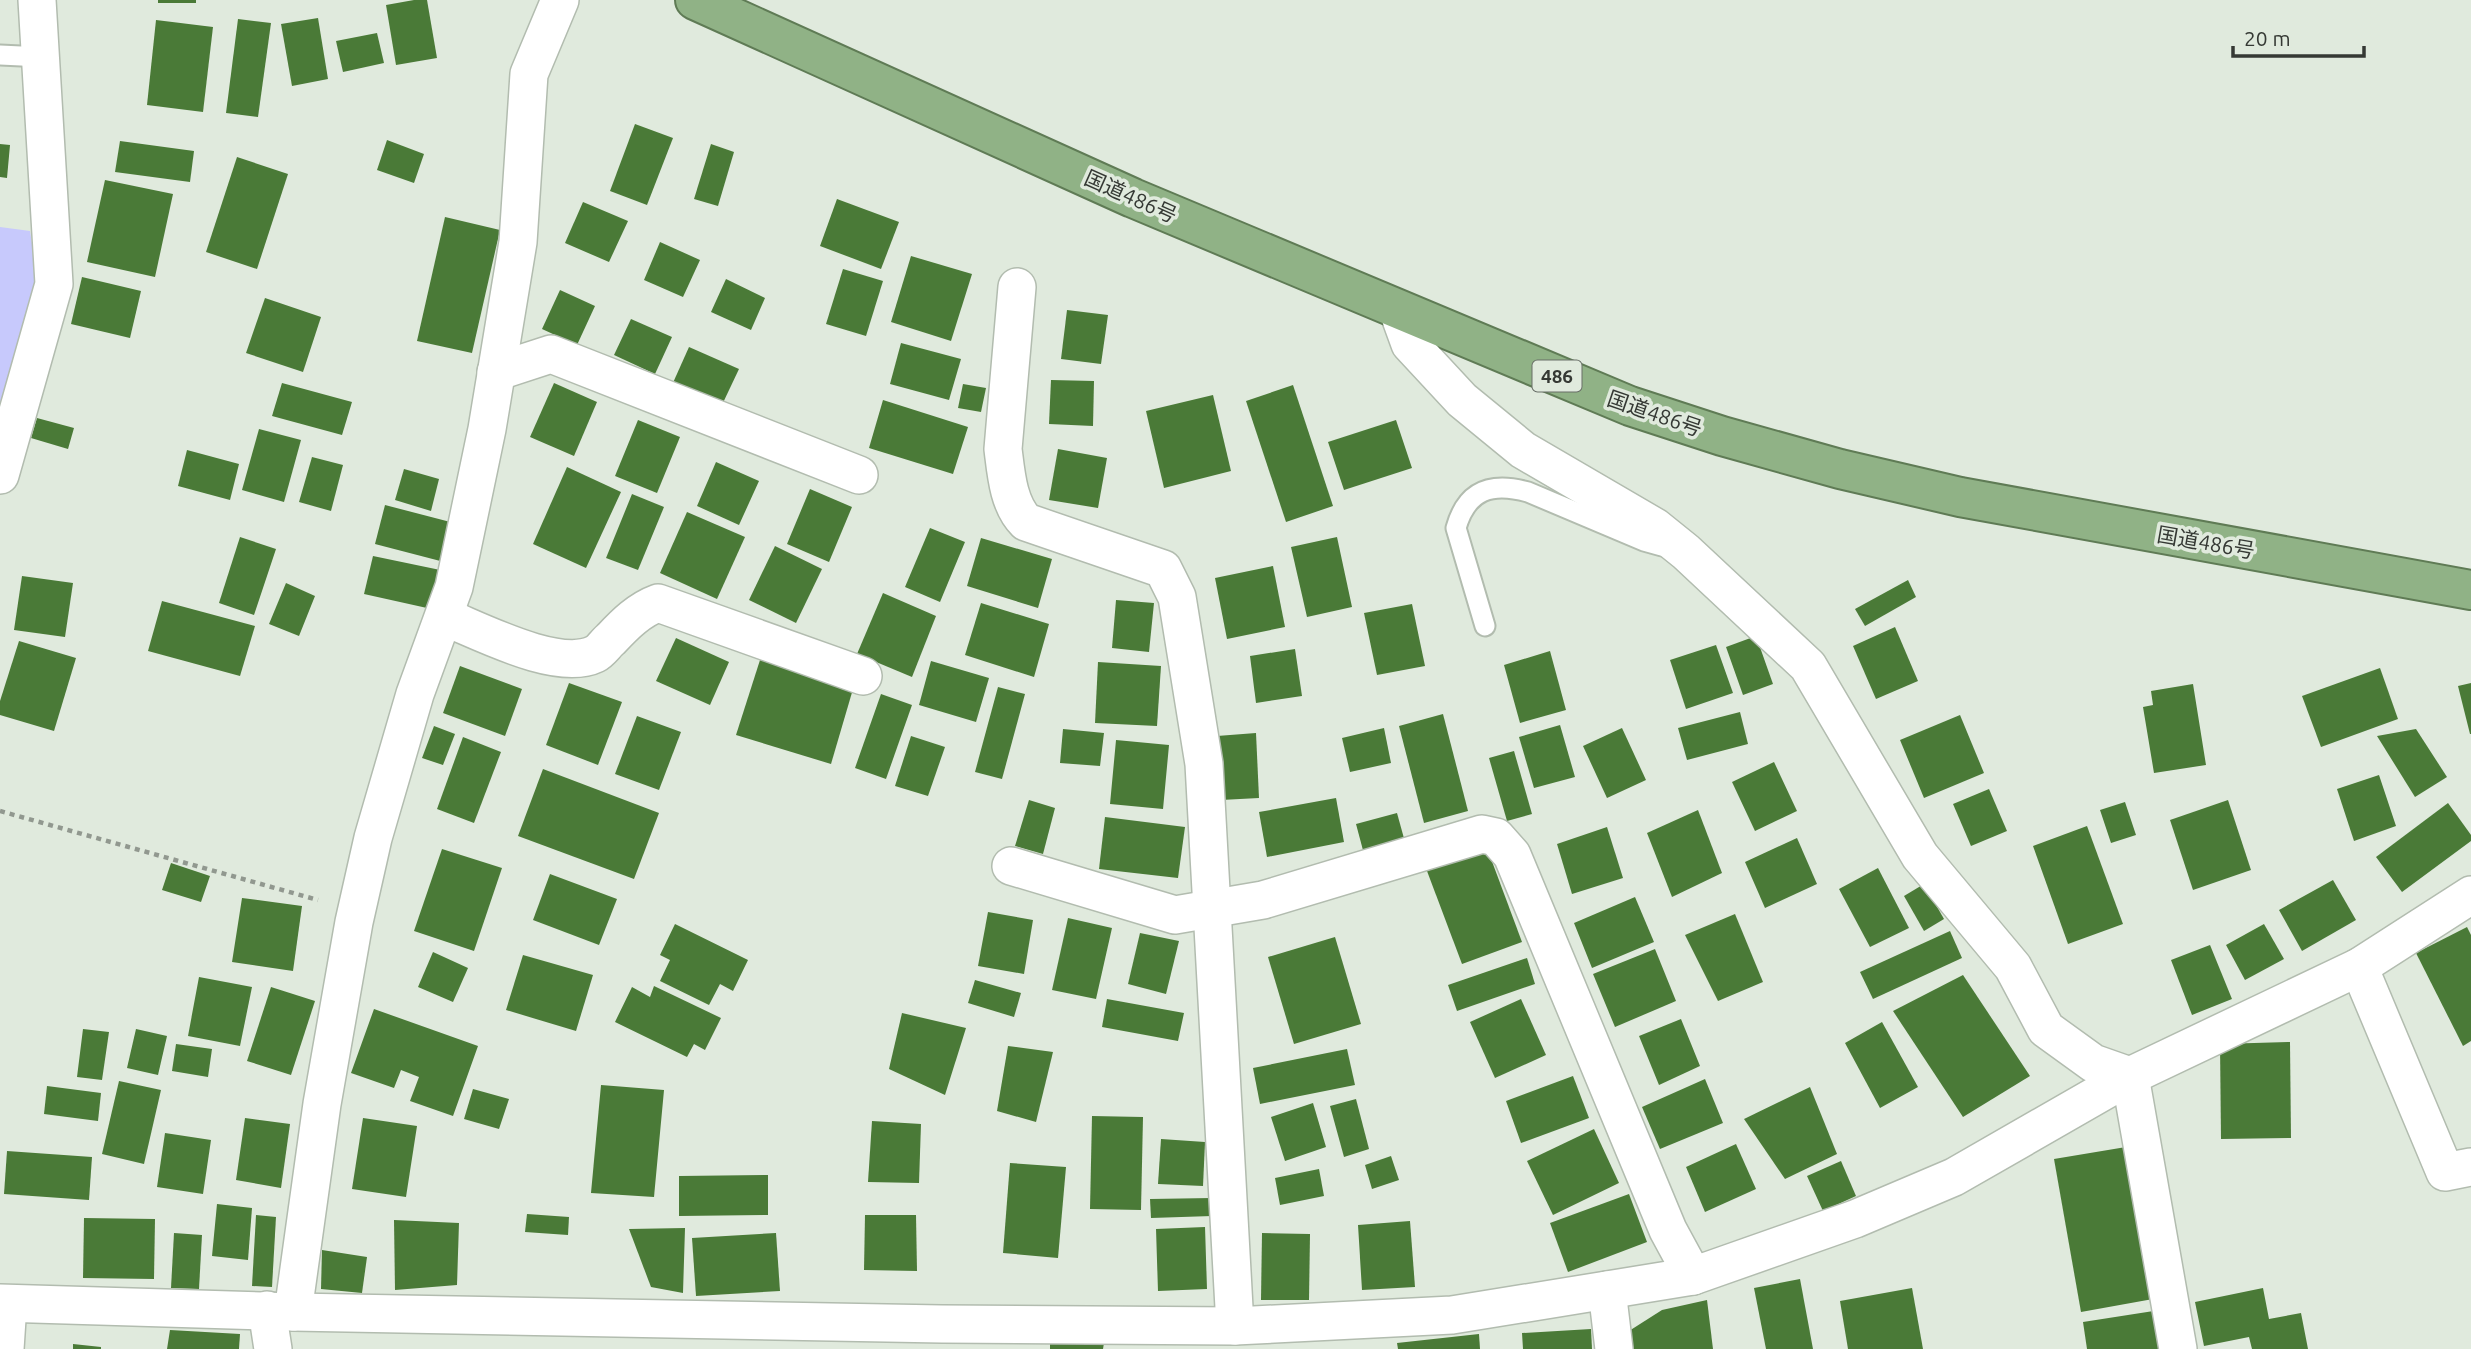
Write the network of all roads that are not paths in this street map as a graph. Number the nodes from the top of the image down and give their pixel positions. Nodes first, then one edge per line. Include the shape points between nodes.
1 (37, 0) edge
2 (560, 0) edge
3 (695, 0) edge
4 (0, 55) edge
5 (42, 57) junction
6 (1017, 286) dead end
7 (1398, 311) junction
8 (496, 372) junction
9 (0, 475) edge
10 (859, 475) dead end
11 (1686, 552) junction
12 (2471, 590) edge
13 (445, 617) junction
14 (1485, 626) dead end
15 (863, 676) dead end
16 (1011, 866) dead end
17 (2471, 895) edge
18 (1213, 907) junction
19 (2359, 967) junction
20 (2130, 1076) junction
21 (2471, 1167) edge
22 (1693, 1276) junction
23 (1607, 1290) junction
24 (4, 1303) edge
25 (280, 1311) junction
26 (1223, 1333) edge
27 (5, 1349) edge
28 (273, 1349) edge
29 (1614, 1349) edge
30 (2178, 1349) edge

1 - 5 street
2 - 8 street via 528,74 519,242
3 - 7 highway, 国道486号 / 486 via 1133,198
4 - 5 lane
5 - 9 street via 54,284
6 - 18 street via 1003,449 1017,513 1026,522 1163,569 1171,580 1204,764
7 - 11 street via 1410,344 1461,400 1523,450 1655,527
7 - 12 highway, 国道486号 / 486 via 1630,406 1840,468 1974,499
8 - 10 street via 551,354
8 - 13 street
11 - 14 lane via 1644,541 1528,492 1490,487 1468,504 1456,528
11 - 20 street via 1808,666 1920,856 2012,967 2046,1029 2093,1063
13 - 15 street via 550,658 576,659 597,653 627,622 658,603
13 - 25 street via 415,694 373,838
16 - 18 street via 1175,915
17 - 19 street
18 - 22 street via 1263,900 1482,834 1496,837 1512,855 1668,1230
18 - 26 street
19 - 20 street
19 - 21 street via 2445,1172
20 - 22 street via 1954,1177 1855,1219
20 - 30 street
22 - 23 street
23 - 26 street via 1452,1315
23 - 29 street
24 - 25 street
24 - 27 street
25 - 26 street
25 - 28 street

